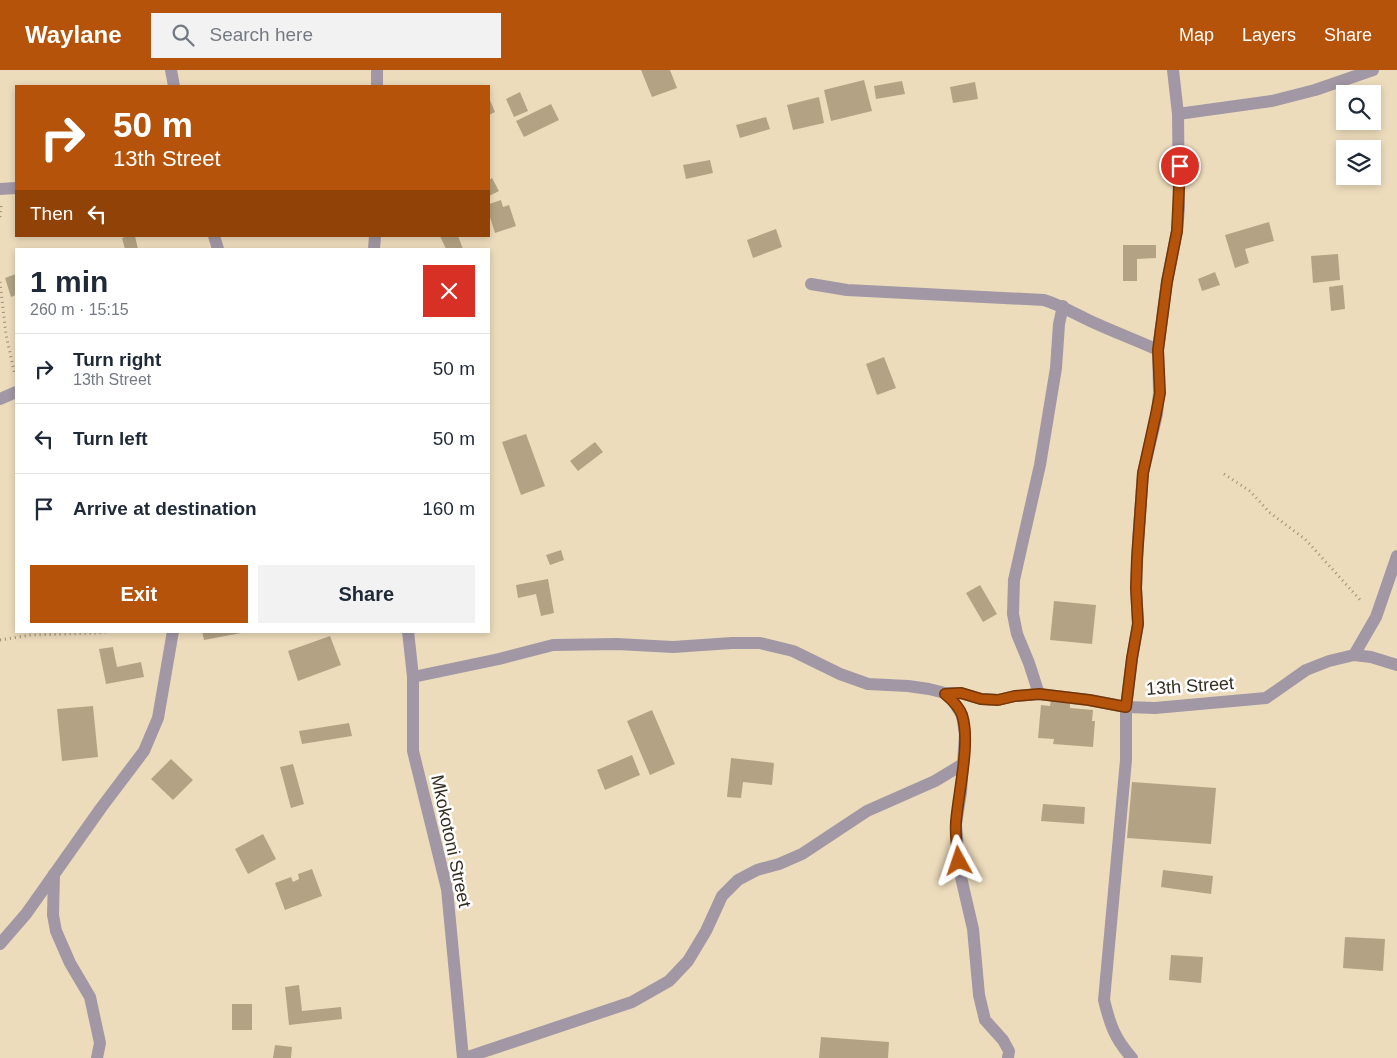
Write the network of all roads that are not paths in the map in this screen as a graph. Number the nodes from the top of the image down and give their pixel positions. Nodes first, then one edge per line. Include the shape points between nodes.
1 (171, 70) edge
2 (377, 70) edge
3 (1173, 70) edge
4 (1373, 70) edge
5 (174, 85) edge
6 (377, 85) edge
7 (1178, 114) junction
8 (15, 188) edge
9 (0, 189) edge
10 (811, 284) dead end
11 (1062, 306) junction
12 (1158, 350) junction
13 (15, 392) edge
14 (0, 399) edge
15 (1397, 556) edge
16 (173, 633) edge
17 (408, 633) edge
18 (1354, 655) junction
19 (1397, 665) edge
20 (413, 677) junction
21 (945, 694) junction
22 (1039, 694) junction
23 (1126, 707) junction
24 (963, 764) junction
25 (54, 874) junction
26 (0, 944) edge
27 (97, 1058) edge
28 (464, 1058) edge
29 (1008, 1058) edge
30 (1132, 1058) edge

1 - 5 street
2 - 6 street
3 - 7 street
4 - 7 street via 1315,90 1272,100
7 - 12 street via 1177,231
8 - 9 street
10 - 11 street via 847,290 1030,298
11 - 12 street
11 - 22 street via 1054,382 1040,465 1017,563 1013,599 1017,634
12 - 23 street via 1160,393 1143,473 1136,588 1138,624
13 - 14 street
15 - 18 street via 1376,617
16 - 25 street via 158,718 144,751
17 - 20 street, Mkokotoni Street
18 - 19 street, 13th Street
18 - 23 street, 13th Street via 1306,670 1266,698 1155,708
20 - 21 street, 13th Street via 553,645 673,647 760,643 793,651 868,684 908,686
20 - 28 street, Mkokotoni Street via 413,751 447,888
21 - 22 street, 13th Street via 961,693 998,700
21 - 24 street via 962,714 965,734
22 - 23 street, 13th Street
23 - 30 street via 1126,760 1104,1000 1111,1027
24 - 28 street via 866,811 802,854 738,880 722,896 688,961 668,982 632,1002
24 - 29 street via 956,824 960,873 973,929 979,996 985,1020 1002,1040
25 - 26 street
25 - 27 street via 56,931 90,997 100,1043

